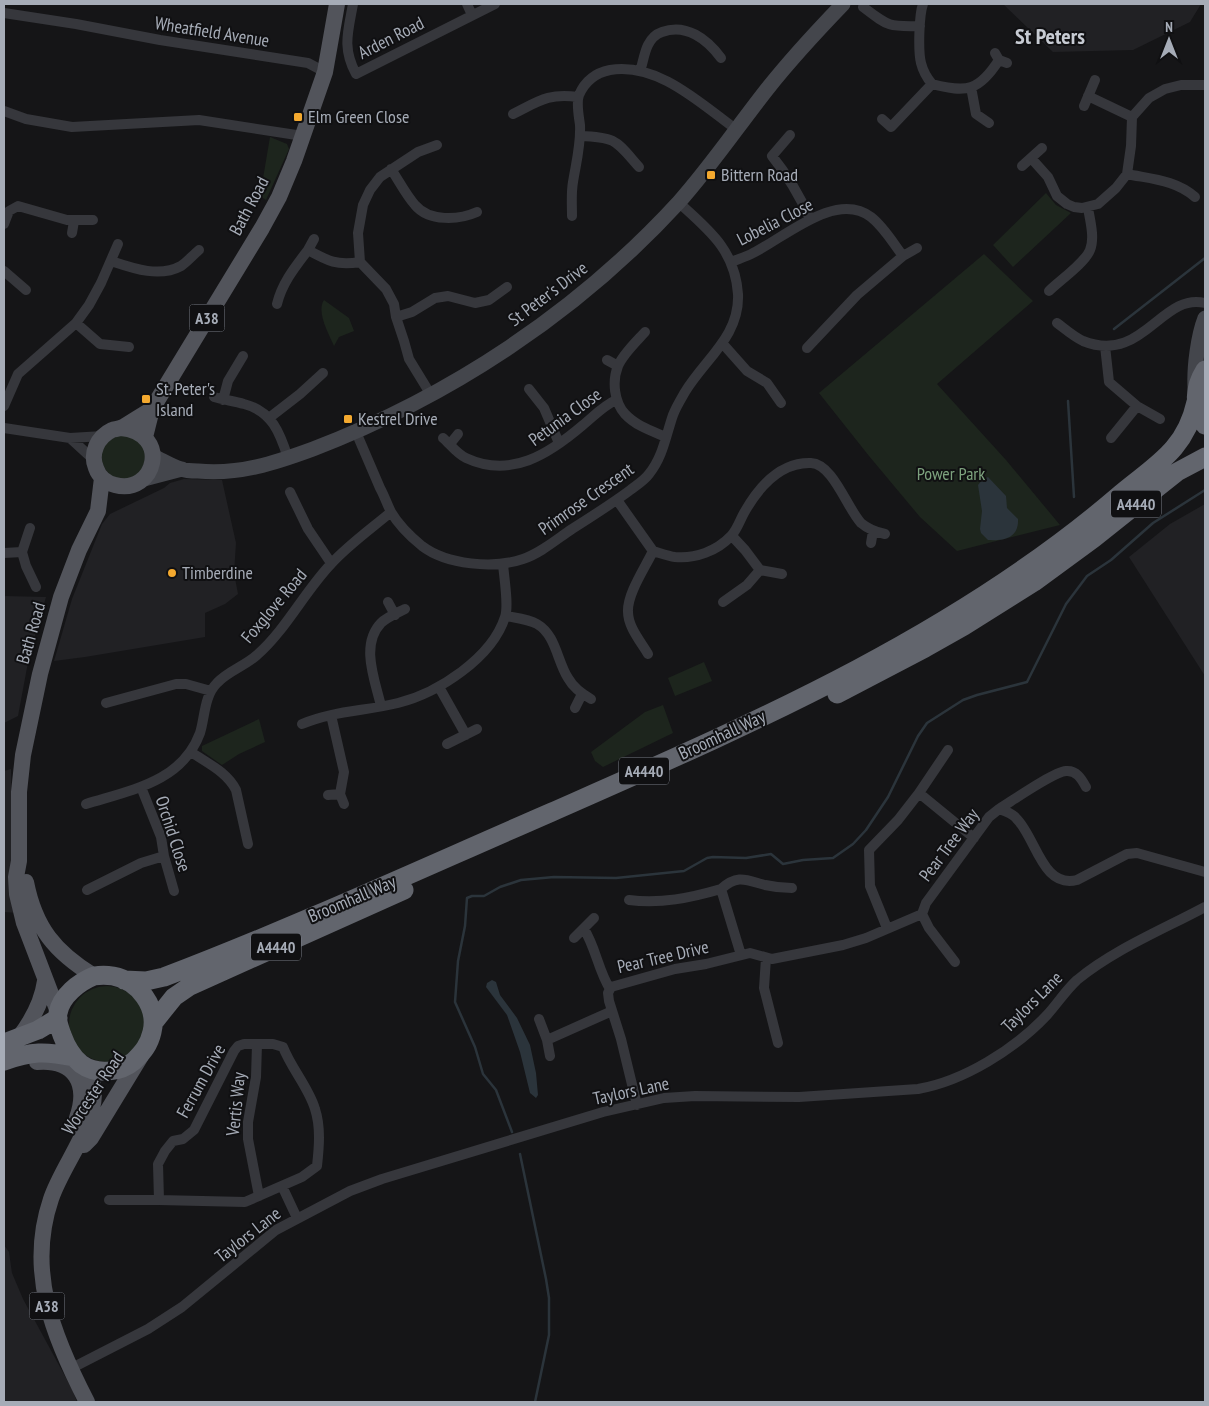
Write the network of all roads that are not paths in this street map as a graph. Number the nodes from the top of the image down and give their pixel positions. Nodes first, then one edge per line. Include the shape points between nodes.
1 (337, 4) edge
2 (353, 4) edge
3 (467, 4) edge
4 (495, 4) edge
5 (923, 4) edge
6 (841, 5) edge
7 (863, 7) dead end
8 (4, 13) edge
9 (472, 15) junction
10 (920, 26) junction
11 (721, 58) dead end
12 (1000, 59) dead end
13 (325, 72) junction
14 (640, 72) junction
15 (1095, 80) dead end
16 (932, 84) junction
17 (1205, 85) edge
18 (970, 87) junction
19 (578, 97) junction
20 (4, 111) edge
21 (513, 114) dead end
22 (1132, 117) junction
23 (882, 119) dead end
24 (989, 123) dead end
25 (737, 130) junction
26 (790, 135) dead end
27 (303, 136) junction
28 (580, 136) junction
29 (437, 145) dead end
30 (1042, 148) dead end
31 (1032, 158) junction
32 (1022, 166) dead end
33 (639, 167) dead end
34 (391, 169) junction
35 (1127, 174) junction
36 (1195, 197) dead end
37 (678, 202) junction
38 (1088, 208) junction
39 (477, 212) dead end
40 (572, 216) dead end
41 (810, 219) junction
42 (93, 220) dead end
43 (74, 221) junction
44 (4, 224) edge
45 (72, 233) dead end
46 (314, 239) dead end
47 (118, 244) dead end
48 (917, 248) dead end
49 (199, 250) dead end
50 (308, 250) junction
51 (903, 256) junction
52 (111, 261) junction
53 (360, 262) junction
54 (731, 262) junction
55 (4, 271) edge
56 (27, 276) dead end
57 (507, 287) dead end
58 (1049, 291) dead end
59 (1205, 303) edge
60 (277, 304) dead end
61 (396, 317) junction
62 (1205, 318) edge
63 (76, 323) junction
64 (1057, 323) dead end
65 (645, 332) dead end
66 (723, 344) junction
67 (1105, 346) junction
68 (129, 347) dead end
69 (807, 348) dead end
70 (243, 356) dead end
71 (607, 360) dead end
72 (618, 366) junction
73 (1205, 370) edge
74 (323, 373) dead end
75 (529, 389) dead end
76 (431, 395) junction
77 (1196, 397) junction
78 (616, 400) junction
79 (781, 403) dead end
80 (4, 406) edge
81 (1137, 406) junction
82 (152, 408) junction
83 (269, 418) junction
84 (1160, 418) dead end
85 (1205, 425) edge
86 (4, 428) edge
87 (121, 428) junction
88 (356, 432) junction
89 (458, 434) dead end
90 (103, 436) junction
91 (145, 437) junction
92 (666, 437) junction
93 (70, 438) junction
94 (1111, 438) dead end
95 (558, 443) junction
96 (153, 456) junction
97 (1205, 457) edge
98 (288, 458) junction
99 (94, 460) junction
100 (182, 470) junction
101 (102, 478) junction
102 (144, 479) junction
103 (123, 487) junction
104 (290, 492) dead end
105 (617, 500) junction
106 (98, 511) junction
107 (391, 512) junction
108 (30, 528) dead end
109 (872, 531) junction
110 (885, 534) dead end
111 (732, 536) junction
112 (871, 543) dead end
113 (22, 552) junction
114 (653, 552) junction
115 (4, 553) edge
116 (331, 563) junction
117 (503, 564) junction
118 (760, 570) junction
119 (782, 574) dead end
120 (36, 587) dead end
121 (388, 602) dead end
122 (723, 602) dead end
123 (405, 609) dead end
124 (395, 615) junction
125 (506, 616) junction
126 (648, 654) dead end
127 (439, 687) junction
128 (210, 690) junction
129 (106, 704) dead end
130 (381, 706) junction
131 (575, 708) dead end
132 (331, 715) junction
133 (302, 724) dead end
134 (476, 729) dead end
135 (466, 734) junction
136 (447, 744) dead end
137 (948, 750) dead end
138 (191, 752) junction
139 (141, 787) junction
140 (1086, 787) dead end
141 (918, 793) junction
142 (328, 795) dead end
143 (86, 804) dead end
144 (999, 809) junction
145 (974, 838) junction
146 (248, 844) dead end
147 (164, 856) junction
148 (19, 861) junction
149 (1205, 872) edge
150 (792, 888) dead end
151 (87, 890) dead end
152 (721, 890) junction
153 (174, 891) dead end
154 (629, 900) dead end
155 (1205, 907) edge
156 (922, 914) junction
157 (594, 918) dead end
158 (887, 928) junction
159 (584, 929) junction
160 (574, 938) dead end
161 (741, 955) junction
162 (766, 958) junction
163 (955, 962) dead end
164 (94, 976) junction
165 (45, 980) junction
166 (124, 980) junction
167 (610, 989) junction
168 (612, 1011) junction
169 (58, 1015) junction
170 (539, 1019) dead end
171 (154, 1022) junction
172 (12, 1040) edge
173 (547, 1040) junction
174 (778, 1043) dead end
175 (257, 1044) junction
176 (143, 1052) junction
177 (550, 1056) dead end
178 (4, 1061) edge
179 (81, 1062) junction
180 (4, 1068) edge
181 (637, 1105) junction
182 (74, 1155) junction
183 (282, 1186) junction
184 (259, 1196) junction
185 (109, 1200) dead end
186 (159, 1200) junction
187 (297, 1218) junction
188 (70, 1369) junction
189 (87, 1402) edge

1 - 13 main road, Bath Road / A38
2 - 9 street, Arden Road via 346,50 356,74
3 - 9 street
4 - 9 street, Arden Road
5 - 10 street
6 - 25 street, St Peter's Drive
7 - 10 street via 885,24
8 - 13 street, Wheatfield Avenue via 308,63
10 - 16 street via 920,62
11 - 14 street via 714,48 690,31 669,29 658,34 648,45
12 - 18 street via 980,84
13 - 27 main road, Bath Road / A38
14 - 19 street via 619,69 601,72 588,80
14 - 25 street via 661,78 680,89
15 - 22 street via 1086,101
16 - 18 street via 949,89
16 - 23 street via 891,127
17 - 22 street via 1165,89 1149,98
18 - 24 street via 976,114
19 - 21 street via 559,95 544,98
19 - 28 street
20 - 27 street via 26,119 72,127 198,120
22 - 35 street
25 - 37 street, St Peter's Drive
26 - 41 street via 772,156 788,175
27 - 82 main road, Bath Road / A38 via 279,197 262,228
28 - 33 street via 614,140
28 - 40 street
29 - 34 street via 418,152
30 - 31 street
31 - 32 street
31 - 38 street via 1062,200 1074,207
34 - 39 street via 414,205 428,214 452,218
34 - 53 street via 380,177 362,205 358,233
35 - 36 street via 1176,184
35 - 38 street via 1104,200
37 - 54 street, Primrose Crescent via 710,230
37 - 76 street, St Peter's Drive via 631,250 577,297 532,332
38 - 58 street via 1092,233 1090,250 1082,262
41 - 51 street, Lobelia Close via 837,210 854,210 871,217
41 - 54 street, Lobelia Close via 753,253
42 - 43 street
43 - 44 street via 18,206 9,211
43 - 45 street
46 - 50 street
47 - 52 street
48 - 51 street
49 - 52 street via 186,256 176,268 143,271
50 - 53 street via 326,260 345,264
50 - 60 street via 287,278
51 - 69 street via 857,294
52 - 63 street
53 - 61 street via 386,289
54 - 66 street, Primrose Crescent via 738,296 735,319
55 - 56 street via 23,287
57 - 61 street via 489,300 475,303 448,296 436,298
59 - 67 street via 1190,302 1171,310 1133,339
61 - 76 street via 409,359
62 - 77 street via 1197,361
63 - 68 street via 100,344
63 - 80 street via 18,374
64 - 67 street via 1082,340
65 - 72 street
66 - 79 street via 747,371 767,384
66 - 92 street, Primrose Crescent via 686,390 673,413
67 - 81 street via 1109,382
70 - 83 street via 218,398 252,406
71 - 72 street
72 - 78 street
73 - 77 highway, Broomhall Way
74 - 83 street
75 - 95 street via 544,408
76 - 88 street, St Peter's Drive
77 - 85 highway
77 - 166 highway, Broomhall Way / A4440 via 1186,433 1165,458 1061,542 1026,569 945,621 846,675 596,793 280,930 164,977 146,981
78 - 92 street via 637,424
78 - 95 street, Petunia Close
81 - 84 street
81 - 94 street
82 - 87 main road, Bath Road / A38
82 - 91 main road, Bath Road / A38
83 - 98 street via 280,434
86 - 93 street
87 - 90 main road, Bath Road / A38
87 - 91 main road via 131,429
88 - 98 street, St Peter's Drive
88 - 107 street, Primrose Crescent
89 - 95 street, Petunia Close via 446,441 464,457 484,465 508,466 530,461
90 - 93 street
90 - 99 main road via 95,450
91 - 96 main road
92 - 105 street, Primrose Crescent via 649,475
93 - 99 street
96 - 100 street, St Peter's Drive
96 - 102 main road via 152,466
97 - 171 highway, Broomhall Way / A4440 via 1177,472 1034,582 925,648 793,715 190,986 174,997
98 - 100 street, St Peter's Drive via 244,470
99 - 101 main road
100 - 102 street, St Peter's Drive
101 - 103 main road
101 - 106 main road, Bath Road
102 - 103 main road, Bath Road
103 - 106 main road, Bath Road
104 - 116 street
105 - 114 street
105 - 117 street, Primrose Crescent via 546,547 525,558
106 - 148 main road, Bath Road via 61,597 40,674 23,755 19,792
107 - 116 street, Foxglove Road
107 - 117 street, Primrose Crescent via 422,546 441,556 462,562
108 - 113 street
109 - 110 street
109 - 111 street via 862,523 823,468 811,463 790,466 772,476 753,498
109 - 112 street
111 - 114 street via 714,549 696,556 676,557
111 - 118 street
113 - 115 street
113 - 120 street
114 - 126 street via 635,586 628,612 631,626
116 - 128 street, Foxglove Road via 266,646
117 - 125 street
118 - 119 street
118 - 122 street via 747,585
121 - 124 street
123 - 124 street
124 - 130 street via 383,622 372,636 370,645
125 - 127 street via 483,652
125 - 131 street via 537,624 545,631 569,680 587,696
127 - 130 street via 399,703
127 - 135 street
128 - 129 street via 176,684
128 - 138 street via 200,732
130 - 132 street
132 - 133 street
132 - 142 street via 344,772 342,799
134 - 135 street
135 - 136 street
137 - 141 street
138 - 139 street via 181,764
138 - 146 street via 219,770 232,783
139 - 143 street via 106,792
139 - 147 street, Orchid Close
140 - 144 street via 1080,776 1066,771
141 - 145 street
141 - 158 street via 898,820 868,850 870,886
144 - 145 street, Pear Tree Way
144 - 149 street, Pear Tree Way via 1015,816 1022,824 1050,873 1058,880 1077,880 1127,854 1137,853
145 - 156 street, Pear Tree Way via 926,903
147 - 151 street
147 - 153 street, Orchid Close
148 - 164 main road, Bath Road via 34,912 44,933 63,954
148 - 165 main road, Bath Road via 16,877 24,923
150 - 152 street via 738,879
152 - 154 street via 671,901
152 - 161 street
155 - 181 street, Taylors Lane via 1102,962 1075,981 1030,1032 956,1078 931,1087 800,1097 695,1096 664,1098
156 - 158 street, Pear Tree Drive
156 - 163 street via 928,928
157 - 159 street
158 - 162 street, Pear Tree Drive via 843,945
159 - 160 street
159 - 167 street
161 - 162 street, Pear Tree Drive via 750,953
161 - 167 street, Pear Tree Drive via 675,969
162 - 174 street via 764,988
164 - 166 highway via 114,976
164 - 169 highway via 71,991
165 - 169 main road, Bath Road
165 - 172 main road via 35,1015
166 - 171 highway via 141,991 150,1005
167 - 168 street, Pear Tree Drive
168 - 173 street
168 - 181 street, Pear Tree Drive
169 - 172 highway via 38,1030
169 - 179 highway via 67,1047
170 - 173 street
171 - 176 highway via 150,1041
173 - 177 street
175 - 183 street, Ferrum Drive via 283,1047 315,1109 318,1124 317,1166
175 - 184 street, Vertis Way via 248,1140
175 - 186 street, Ferrum Drive via 238,1046 194,1130 183,1139 173,1141 165,1151 158,1164
176 - 179 highway via 117,1071 105,1071
176 - 182 main road, Worcester Road / A38 via 91,1138
178 - 179 highway via 50,1052
179 - 182 main road, Worcester Road / A38 via 95,1093
180 - 182 main road via 45,1062 64,1065 77,1078 82,1104 77,1118
181 - 187 street, Taylors Lane via 603,1112 382,1179
182 - 188 main road, Worcester Road / A38 via 51,1199 42,1240 41,1276 56,1336
183 - 184 street, Ferrum Drive
183 - 187 street
184 - 186 street, Ferrum Drive via 245,1202
185 - 186 street
187 - 188 street, Taylors Lane via 276,1230 182,1307 148,1329
188 - 189 main road, A38

